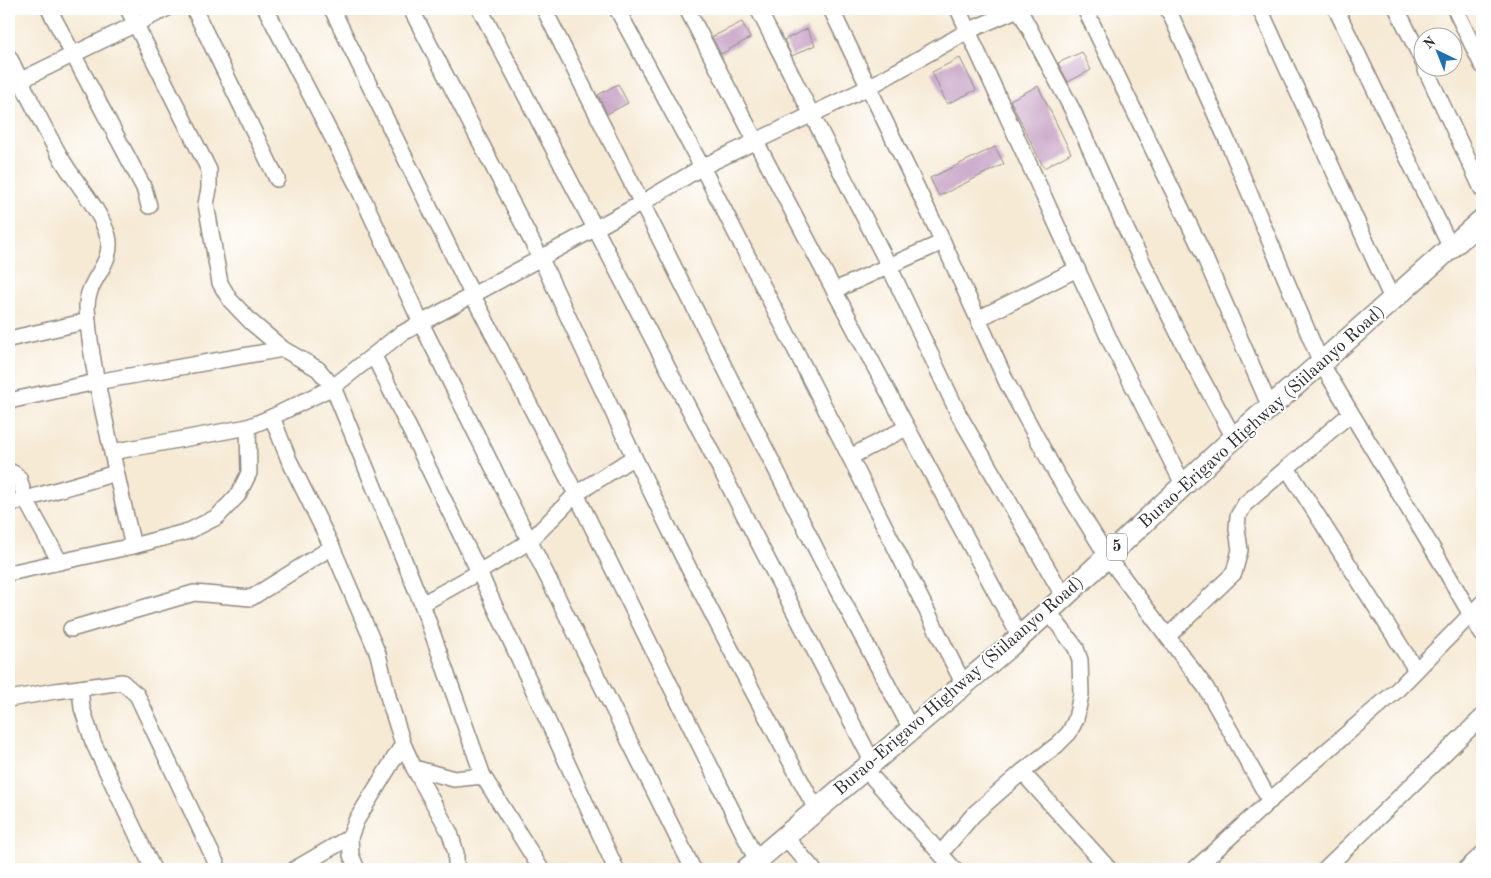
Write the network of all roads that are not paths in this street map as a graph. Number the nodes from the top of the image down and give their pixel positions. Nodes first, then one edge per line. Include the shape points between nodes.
1 (49, 9) edge
2 (128, 9) edge
3 (166, 9) edge
4 (194, 9) edge
5 (266, 9) edge
6 (332, 9) edge
7 (411, 9) edge
8 (480, 9) edge
9 (544, 9) edge
10 (618, 9) edge
11 (687, 9) edge
12 (758, 9) edge
13 (831, 9) edge
14 (958, 9) edge
15 (1018, 9) edge
16 (1085, 9) edge
17 (1168, 9) edge
18 (1260, 9) edge
19 (1336, 9) edge
20 (1397, 9) edge
21 (1455, 9) edge
22 (136, 23) junction
23 (968, 31) junction
24 (1414, 45) edge
25 (72, 54) junction
26 (9, 57) edge
27 (1482, 65) edge
28 (1430, 78) edge
29 (15, 83) edge
30 (869, 86) junction
31 (812, 115) junction
32 (755, 141) junction
33 (702, 167) junction
34 (277, 179) dead end
35 (1482, 189) edge
36 (642, 203) junction
37 (149, 206) dead end
38 (1482, 220) edge
39 (596, 228) junction
40 (943, 242) junction
41 (1451, 248) junction
42 (540, 257) junction
43 (889, 266) junction
44 (1077, 269) junction
45 (835, 290) junction
46 (472, 294) junction
47 (1393, 300) junction
48 (978, 319) junction
49 (88, 321) junction
50 (421, 323) junction
51 (9, 339) edge
52 (283, 349) junction
53 (374, 356) junction
54 (1321, 363) junction
55 (96, 382) junction
56 (333, 387) junction
57 (9, 401) edge
58 (1270, 407) junction
59 (1350, 414) junction
60 (272, 418) junction
61 (248, 428) junction
62 (906, 428) junction
63 (1234, 438) junction
64 (112, 452) junction
65 (634, 457) junction
66 (850, 458) junction
67 (1287, 468) junction
68 (9, 471) edge
69 (116, 473) junction
70 (1183, 484) junction
71 (576, 494) junction
72 (25, 499) junction
73 (9, 504) edge
74 (530, 541) junction
75 (133, 546) junction
76 (332, 547) junction
77 (1107, 556) junction
78 (60, 562) junction
79 (479, 572) junction
80 (9, 573) edge
81 (1064, 597) junction
82 (1482, 603) edge
83 (422, 604) junction
84 (1048, 612) junction
85 (1470, 614) junction
86 (71, 628) dead end
87 (1482, 634) edge
88 (1168, 636) junction
89 (1020, 637) junction
90 (1416, 670) junction
91 (964, 685) junction
92 (80, 688) junction
93 (9, 699) edge
94 (1482, 717) edge
95 (911, 729) junction
96 (403, 744) junction
97 (868, 765) junction
98 (414, 768) junction
99 (1022, 772) junction
100 (483, 776) junction
101 (1270, 801) junction
102 (816, 809) junction
103 (350, 837) junction
104 (785, 837) junction
105 (941, 853) junction
106 (1482, 854) edge
107 (752, 865) edge
108 (153, 869) edge
109 (220, 869) edge
110 (295, 869) edge
111 (357, 869) edge
112 (456, 869) edge
113 (541, 869) edge
114 (616, 869) edge
115 (694, 869) edge
116 (814, 869) edge
117 (954, 869) edge
118 (1108, 869) edge
119 (1195, 869) edge
120 (1325, 869) edge
121 (1466, 869) edge

1 - 25 street
2 - 22 street
3 - 22 street
4 - 34 street
5 - 50 street via 356,183
6 - 46 street
7 - 42 street
8 - 39 street
9 - 36 street
10 - 33 street
11 - 32 street
12 - 31 street
13 - 30 street
14 - 23 street
15 - 23 street
15 - 63 street via 1073,111 1131,239
16 - 58 street via 1201,249
17 - 54 street
18 - 47 street
19 - 41 street
20 - 24 street
21 - 27 street
22 - 25 street
22 - 52 street via 209,170 206,204 220,284 230,300
23 - 30 street
23 - 44 street
25 - 29 street
25 - 37 street via 144,188
26 - 29 street
28 - 35 street
29 - 49 street via 31,103 62,160 102,220 108,239 108,257 87,299
30 - 31 street
30 - 40 street
31 - 32 street
31 - 43 street
32 - 33 street
32 - 45 street
33 - 36 street
33 - 66 street
36 - 39 street
36 - 95 street via 822,561
38 - 41 highway, Burao-Erigavo Highway (Siilaanyo Road) / 5
39 - 42 street
39 - 97 street
40 - 43 street
40 - 48 street
41 - 47 highway, Burao-Erigavo Highway (Siilaanyo Road) / 5
42 - 46 street
42 - 65 street
43 - 45 street
43 - 81 street via 960,415
44 - 48 street
44 - 70 street via 1111,344
45 - 62 street
46 - 50 street
46 - 71 street
47 - 54 highway, Burao-Erigavo Highway (Siilaanyo Road) / 5
48 - 77 street via 1007,383 1056,473
49 - 51 street
49 - 55 street
50 - 53 street via 400,334
50 - 74 street
52 - 55 street
52 - 56 street via 318,369
53 - 56 street
53 - 79 street
54 - 58 highway, Burao-Erigavo Highway (Siilaanyo Road) / 5
54 - 59 street
55 - 57 street
55 - 64 street
56 - 60 street
56 - 83 street
58 - 63 highway, Burao-Erigavo Highway (Siilaanyo Road) / 5
59 - 67 street
59 - 85 street
60 - 61 street
60 - 76 street
61 - 64 street
61 - 75 street via 249,473 238,495 217,517 189,531
62 - 66 street
62 - 89 street
63 - 70 highway, Burao-Erigavo Highway (Siilaanyo Road) / 5
64 - 69 street
65 - 71 street
65 - 102 street
66 - 91 street
67 - 88 street via 1245,504 1238,516 1240,550 1234,573
67 - 90 street
68 - 72 street via 19,478
69 - 72 street
69 - 75 street
70 - 77 highway, Burao-Erigavo Highway (Siilaanyo Road) / 5
71 - 74 street
71 - 107 street
72 - 73 street
72 - 78 street
74 - 79 street
74 - 115 street
75 - 78 street
76 - 86 street via 251,598 194,593
76 - 96 street via 378,654 388,700
77 - 81 highway, Burao-Erigavo Highway (Siilaanyo Road) / 5
77 - 88 street
78 - 80 street
79 - 83 street
79 - 114 street
81 - 84 highway, Burao-Erigavo Highway (Siilaanyo Road) / 5
82 - 85 street
83 - 100 street
84 - 89 highway, Burao-Erigavo Highway (Siilaanyo Road) / 5
84 - 99 street via 1076,648 1080,660 1081,694 1069,733
85 - 87 street
85 - 90 street
88 - 101 street via 1206,688
89 - 91 highway, Burao-Erigavo Highway (Siilaanyo Road) / 5
90 - 101 street
91 - 95 highway, Burao-Erigavo Highway (Siilaanyo Road) / 5
92 - 93 street
92 - 108 street via 82,708 93,742
92 - 109 street via 122,682 137,695
94 - 120 street
95 - 97 highway, Burao-Erigavo Highway (Siilaanyo Road) / 5
96 - 98 street
96 - 103 street via 356,821
97 - 102 highway, Burao-Erigavo Highway (Siilaanyo Road) / 5
97 - 105 street
98 - 100 street via 454,779
98 - 112 street via 450,833 456,853
99 - 105 street via 974,814
99 - 118 street
100 - 113 street
101 - 119 street
102 - 104 highway, Burao-Erigavo Highway (Siilaanyo Road) / 5
103 - 110 street
103 - 111 street via 351,855
104 - 107 highway, Burao-Erigavo Highway (Siilaanyo Road) / 5
104 - 116 street
105 - 117 street
106 - 121 street

